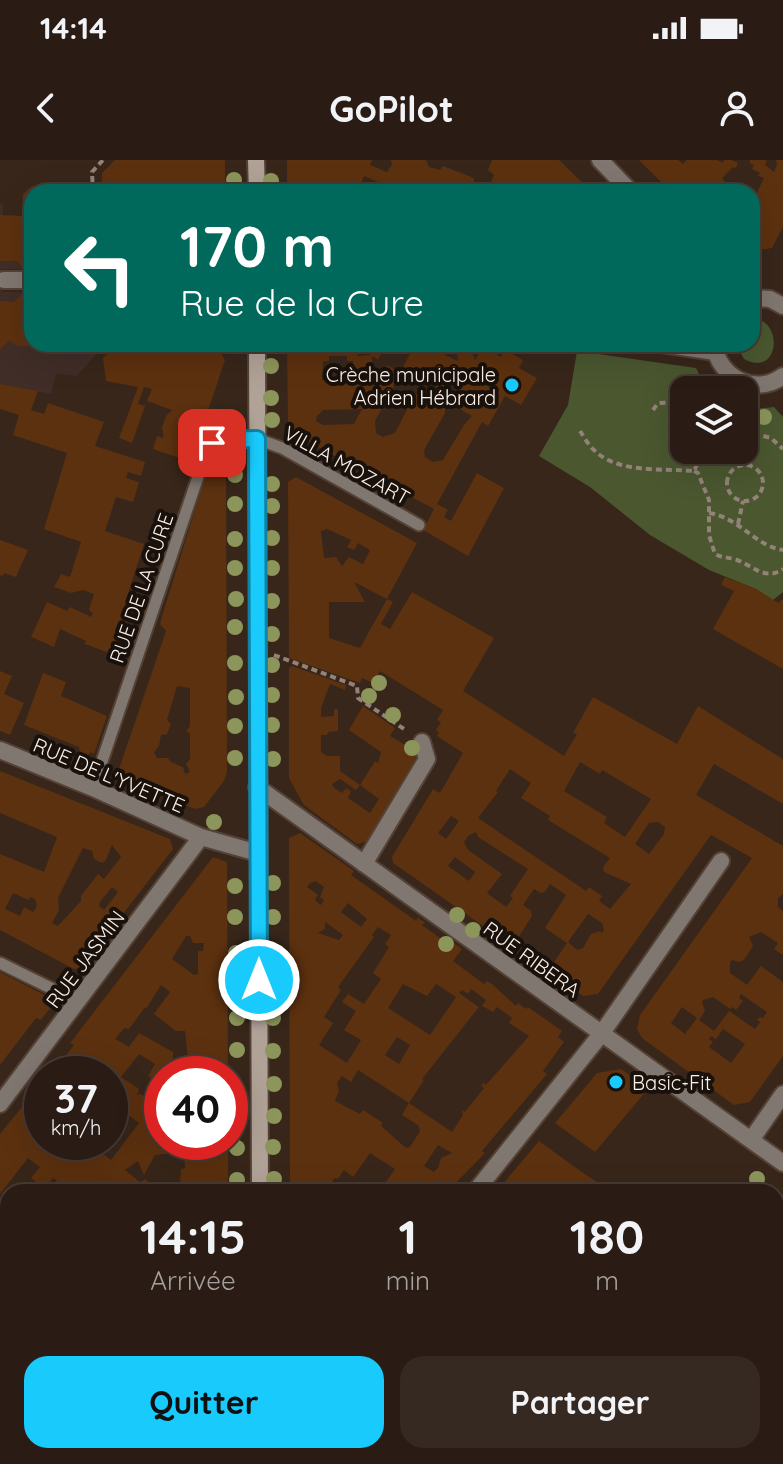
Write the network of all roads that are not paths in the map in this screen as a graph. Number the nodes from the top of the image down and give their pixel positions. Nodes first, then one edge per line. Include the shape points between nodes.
1 (256, 160) edge
2 (600, 160) edge
3 (257, 184) edge
4 (623, 184) edge
5 (4, 280) dead end
6 (24, 280) edge
7 (760, 298) edge
8 (782, 301) edge
9 (257, 352) edge
10 (715, 352) edge
11 (781, 380) edge
12 (257, 439) junction
13 (419, 525) dead end
14 (422, 742) road end
15 (0, 750) edge
16 (257, 787) junction
17 (93, 788) junction
18 (201, 837) junction
19 (258, 853) junction
20 (721, 861) dead end
21 (364, 864) junction
22 (0, 963) edge
23 (79, 1002) junction
24 (602, 1033) junction
25 (6, 1086) edge
26 (783, 1094) edge
27 (0, 1104) edge
28 (751, 1140) junction
29 (783, 1163) edge
30 (260, 1184) edge
31 (481, 1184) edge

1 - 3 street
2 - 4 street
5 - 6 street
7 - 8 street
9 - 12 street
10 - 11 street via 720,365 742,382
12 - 13 lane, VILLA MOZART via 296,454
12 - 16 street
12 - 17 lane, RUE DE LA CURE via 218,440 207,450
14 - 21 street via 427,759
15 - 17 street, RUE DE L'YVETTE
16 - 19 street
16 - 21 street, RUE RIBERA
17 - 18 street, RUE DE L'YVETTE
18 - 19 street, RUE DE L'YVETTE
18 - 23 street, RUE JASMIN
19 - 30 street
20 - 24 street
21 - 24 street, RUE RIBERA
22 - 23 lane
23 - 25 street, RUE JASMIN
24 - 28 street, RUE RIBERA
24 - 31 street
25 - 27 street, RUE JASMIN
26 - 28 street
28 - 29 street, RUE RIBERA

